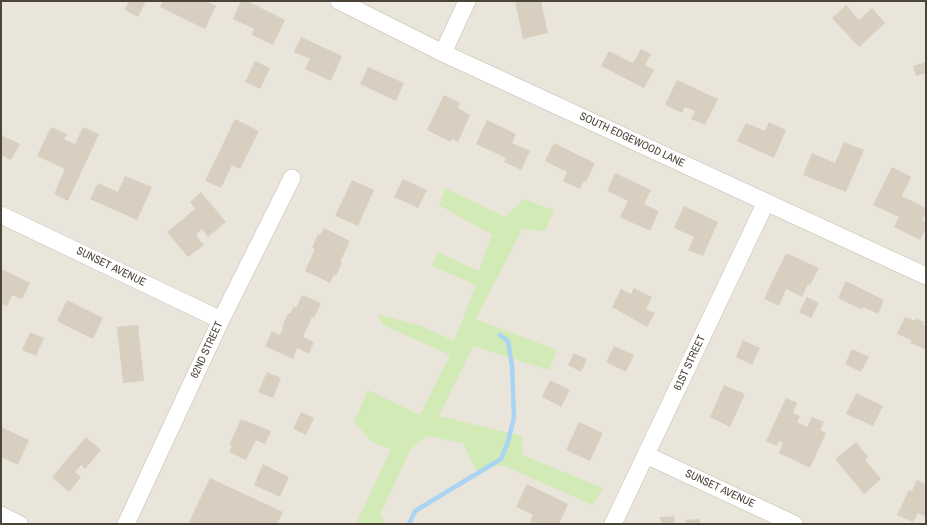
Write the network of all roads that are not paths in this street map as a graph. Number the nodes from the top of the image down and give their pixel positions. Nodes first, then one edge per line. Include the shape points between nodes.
1 (339, 1) edge
2 (467, 1) edge
3 (443, 53) junction
4 (292, 178) dead end
5 (766, 202) junction
6 (1, 215) edge
7 (926, 276) edge
8 (221, 320) junction
9 (646, 455) junction
10 (1, 515) edge
11 (19, 524) edge
12 (126, 524) edge
13 (613, 524) edge
14 (794, 524) edge

1 - 3 street, SOUTH EDGEWOOD LANE
2 - 3 street
3 - 5 street, SOUTH EDGEWOOD LANE
4 - 8 street, 62ND STREET
5 - 7 street, SOUTH EDGEWOOD LANE
5 - 9 street, 61ST STREET
6 - 8 street, SUNSET AVENUE
8 - 12 street, 62ND STREET
9 - 13 street, 61ST STREET
9 - 14 street, SUNSET AVENUE
10 - 11 street

